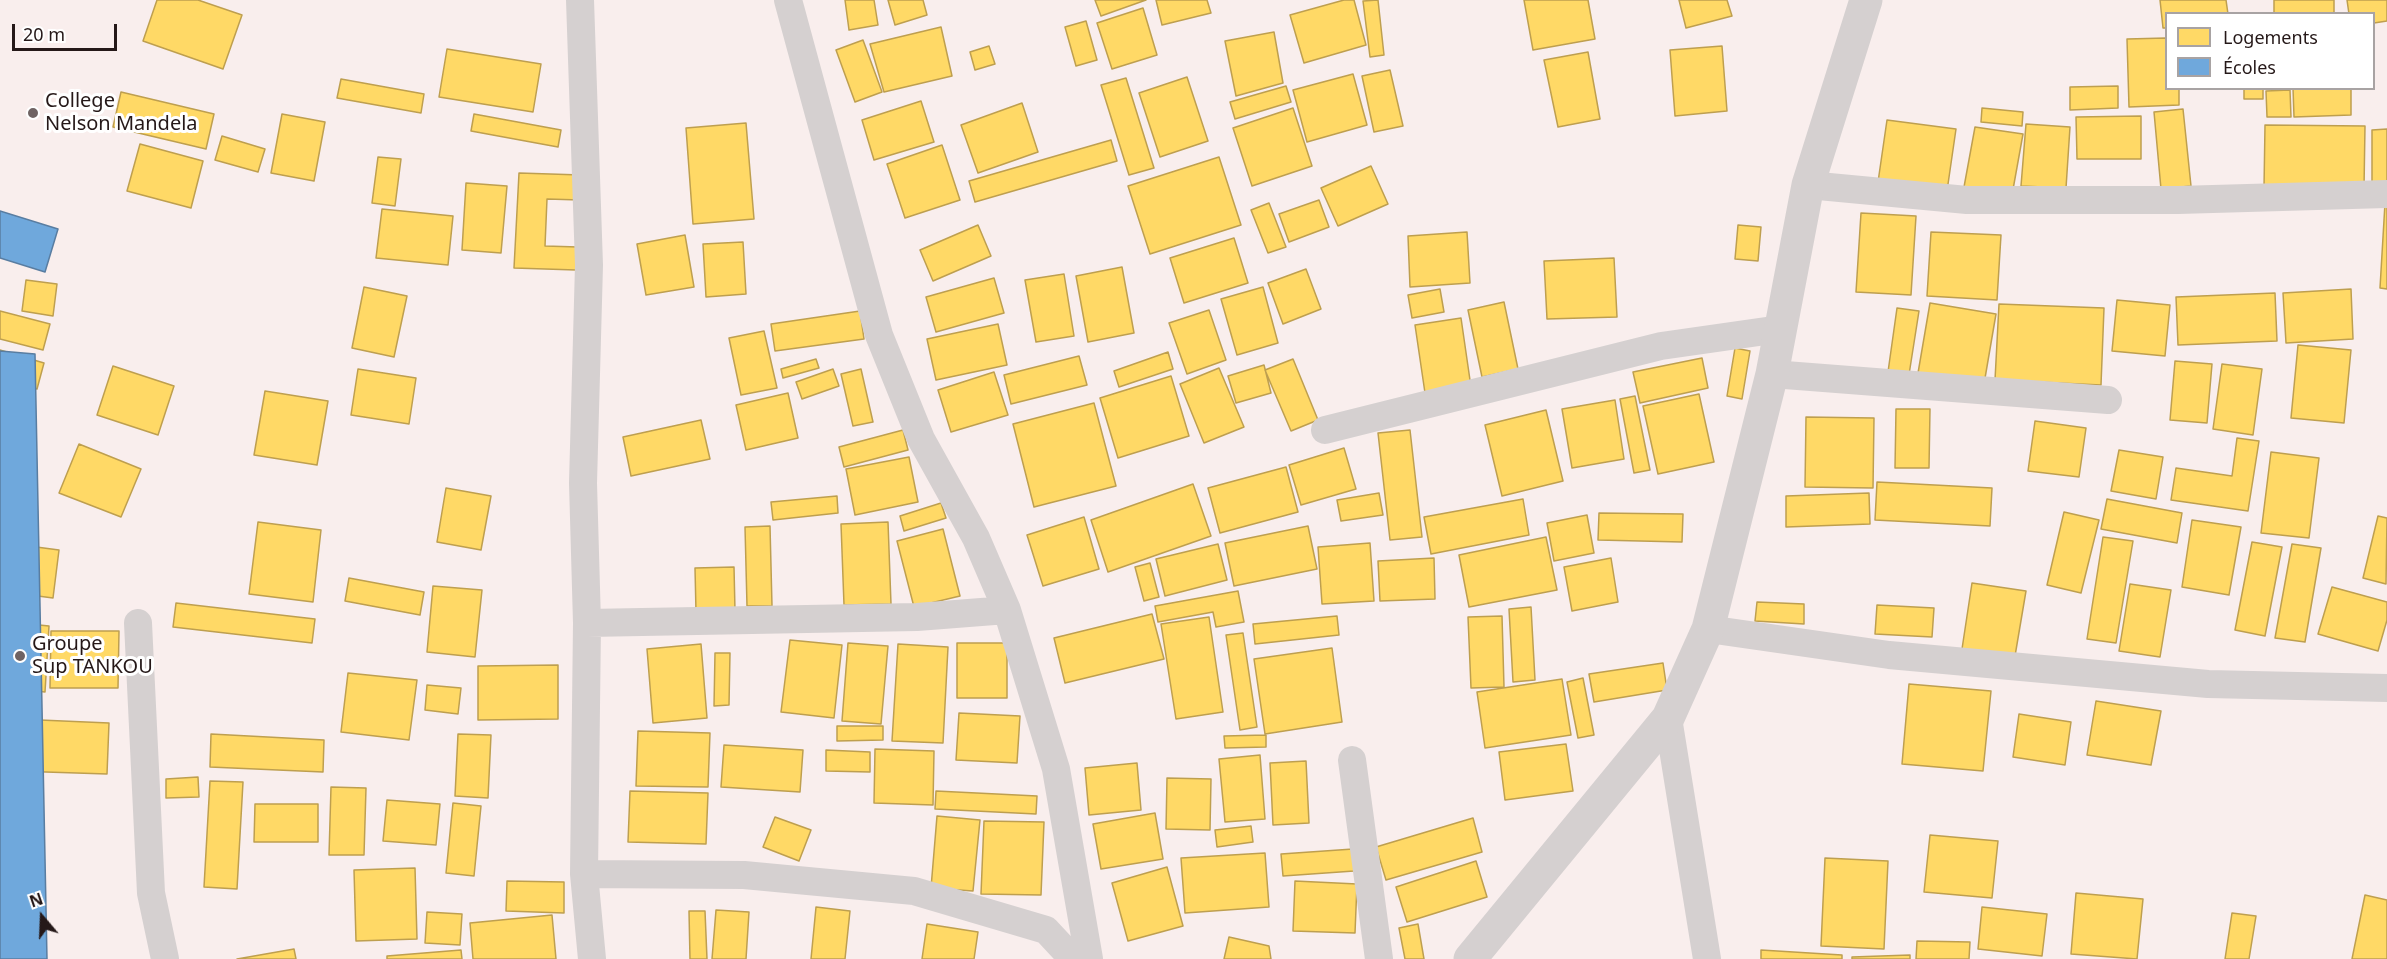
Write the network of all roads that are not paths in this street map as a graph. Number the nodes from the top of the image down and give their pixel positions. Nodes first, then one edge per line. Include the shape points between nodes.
1 (580, 0) edge
2 (788, 0) edge
3 (1866, 0) edge
4 (1808, 185) junction
5 (2387, 195) edge
6 (1780, 329) junction
7 (1772, 374) junction
8 (2108, 400) dead end
9 (1325, 430) dead end
10 (1006, 610) junction
11 (588, 622) junction
12 (138, 623) dead end
13 (1708, 629) junction
14 (2387, 688) edge
15 (1668, 718) junction
16 (1352, 760) dead end
17 (584, 874) junction
18 (165, 959) edge
19 (592, 959) edge
20 (1073, 959) edge
21 (1089, 959) edge
22 (1379, 959) edge
23 (1470, 959) edge
24 (1707, 959) edge

1 - 11 street via 589,265 582,483
2 - 10 street via 879,335 921,440 976,538
3 - 4 street
4 - 5 street via 1966,200
4 - 6 street
6 - 7 street
6 - 9 street via 1661,346
7 - 8 street
7 - 13 street
10 - 11 street via 917,617
10 - 21 street via 1056,769
11 - 17 street
12 - 18 street via 152,893
13 - 14 street via 1889,655 2208,684
13 - 15 street
15 - 23 street
15 - 24 street
16 - 22 street
17 - 19 street
17 - 20 street via 744,874 914,891 1047,930

